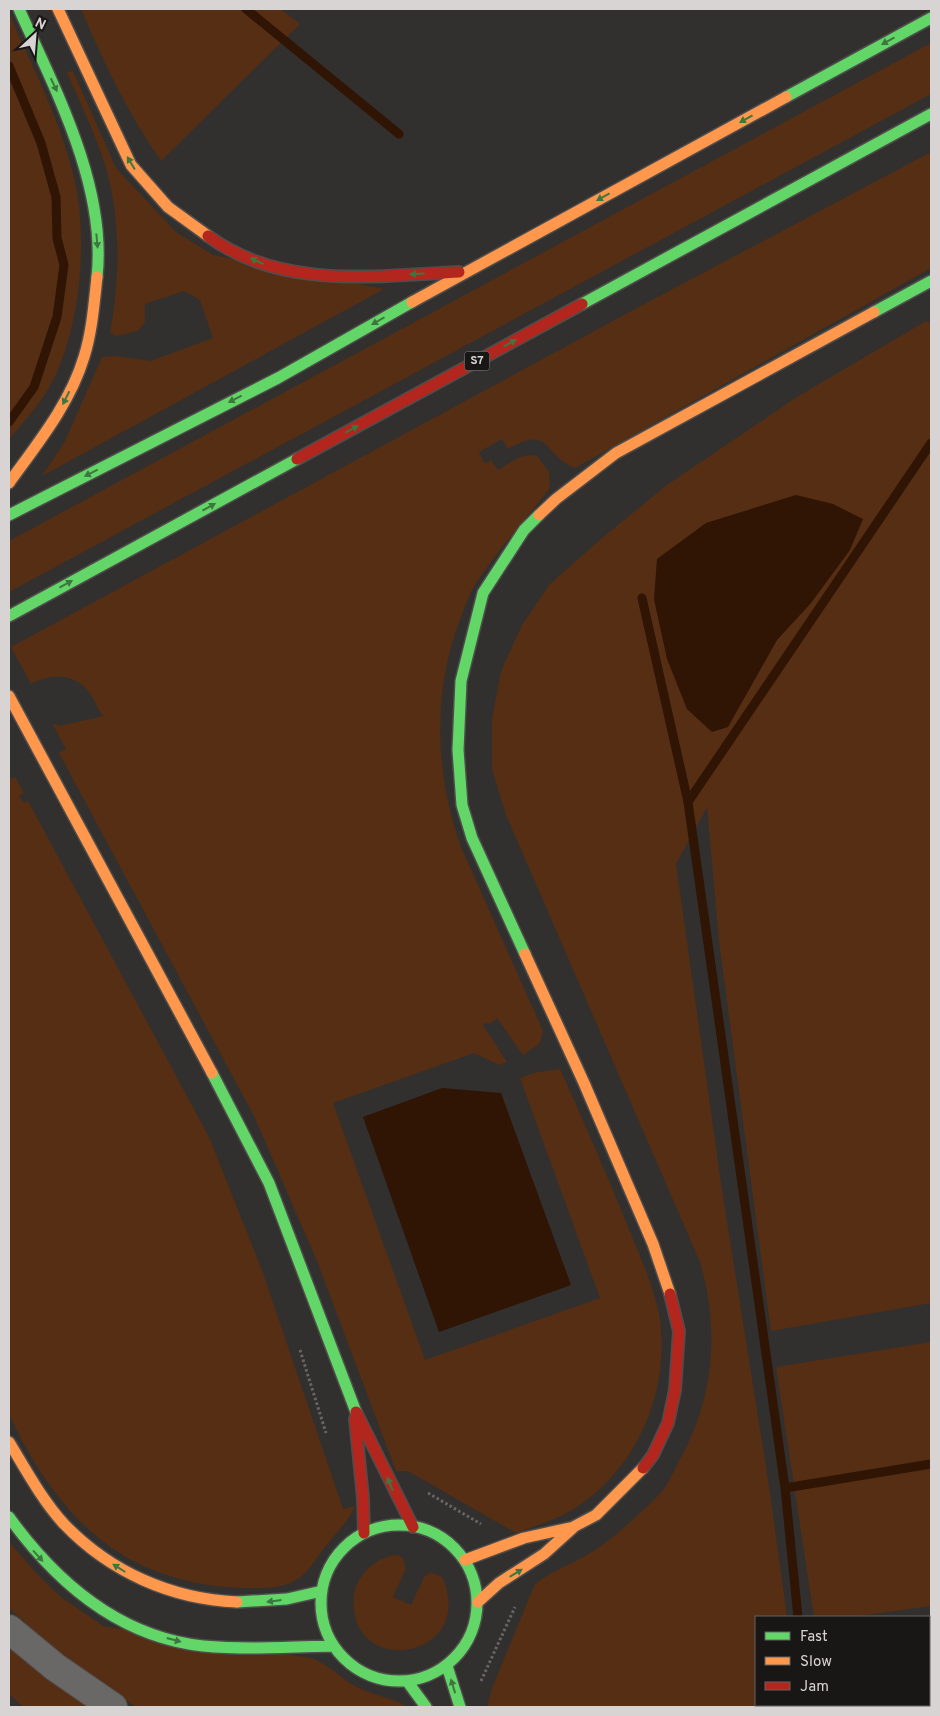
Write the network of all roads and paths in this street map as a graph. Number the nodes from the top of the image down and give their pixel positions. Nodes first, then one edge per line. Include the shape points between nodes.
1 (19, 9) edge
2 (58, 9) edge
3 (931, 18) edge
4 (931, 114) edge
5 (466, 271) junction
6 (931, 281) edge
7 (9, 483) edge
8 (9, 515) edge
9 (24, 608) junction
10 (9, 616) edge
11 (9, 622) edge
12 (9, 696) edge
13 (297, 1341) dead end
14 (354, 1407) junction
15 (328, 1436) dead end
16 (9, 1442) edge
17 (421, 1492) dead end
18 (9, 1517) edge
19 (483, 1526) dead end
20 (575, 1526) junction
21 (414, 1527) junction
22 (364, 1533) junction
23 (465, 1560) junction
24 (322, 1591) junction
25 (478, 1602) junction
26 (516, 1604) dead end
27 (9, 1629) edge
28 (333, 1646) junction
29 (447, 1666) junction
30 (407, 1681) junction
31 (480, 1685) dead end
32 (113, 1707) edge
33 (426, 1707) edge
34 (460, 1707) edge

1 -> 7 main road via 67,111 88,175 98,256 97,295 80,370 53,423
5 -> 2 main road via 343,278 310,275 263,264 214,241 168,207 131,165
3 -> 5 main road
9 -> 4 main road, S7
5 -> 8 main road via 278,378
6 - 20 main road via 608,459 556,499 524,530 483,593 473,625 461,681 458,750 462,805 472,838 584,1083 653,1244 668,1281 678,1331 675,1390 670,1415 653,1456 596,1515
9 - 10 main road, S7
9 - 11 main road
12 - 14 main road via 182,1014 269,1183
13 - 15 path
21 -> 14 main road
14 - 22 main road
24 -> 16 main road via 264,1603 218,1602 186,1598 144,1582 117,1568 65,1525 44,1499
17 - 19 path
18 -> 28 main road via 53,1572 104,1611 130,1626 185,1643
20 - 23 main road via 524,1538
25 -> 20 main road via 499,1583 544,1554
21 - 22 main road via 389,1526
21 - 23 main road via 434,1533
22 - 24 main road via 350,1542 332,1564
23 - 25 main road
24 - 28 main road via 322,1619
25 - 29 main road via 466,1644
26 - 31 path
27 - 32 street via 55,1667
28 - 30 main road via 365,1674
29 - 30 main road
34 -> 29 main road
30 - 33 main road

